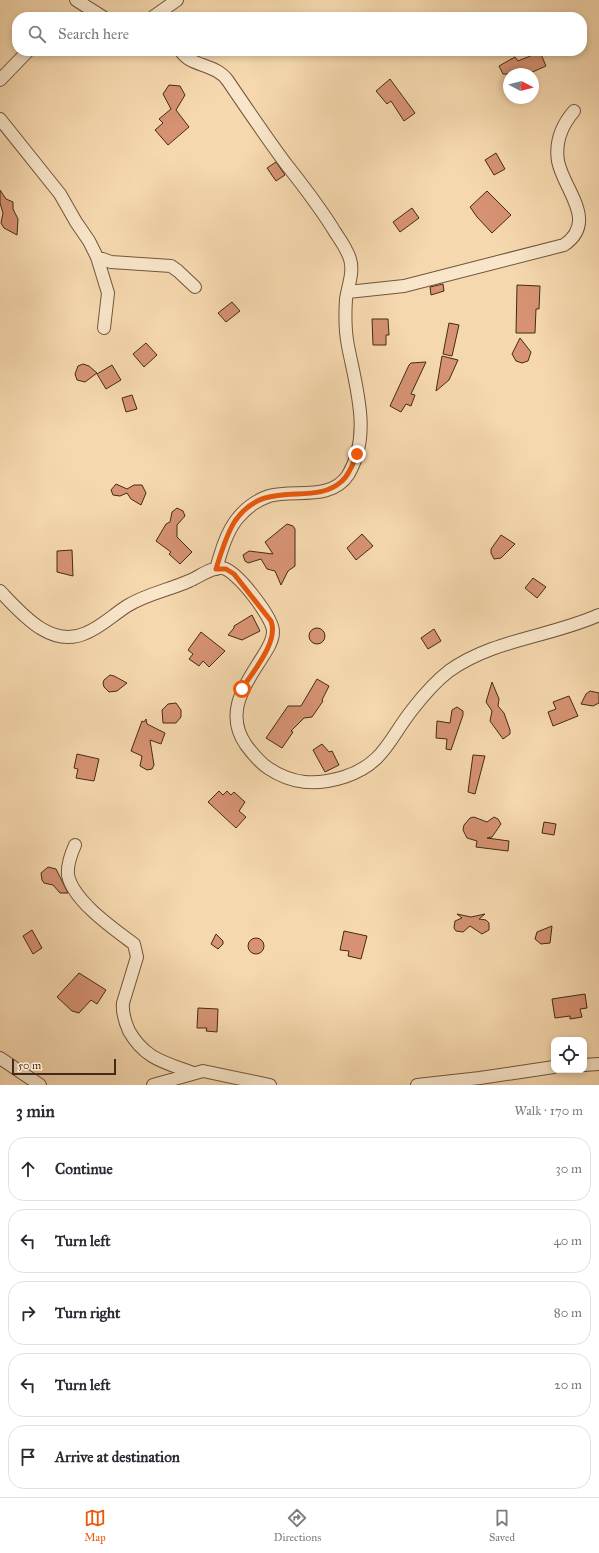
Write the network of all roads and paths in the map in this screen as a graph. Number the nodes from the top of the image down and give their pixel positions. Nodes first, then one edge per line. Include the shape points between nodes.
1 (76, 0) edge
2 (176, 0) edge
3 (94, 12) edge
4 (168, 12) edge
5 (23, 56) edge
6 (186, 56) edge
7 (0, 80) edge
8 (574, 111) dead end
9 (0, 119) edge
10 (97, 257) junction
11 (195, 287) dead end
12 (348, 292) junction
13 (104, 328) dead end
14 (216, 569) junction
15 (0, 591) edge
16 (599, 615) edge
17 (75, 845) dead end
18 (0, 1058) edge
19 (599, 1064) edge
20 (587, 1065) edge
21 (551, 1067) edge
22 (193, 1073) junction
23 (40, 1085) edge
24 (153, 1085) edge
25 (270, 1085) edge
26 (417, 1085) edge

1 - 3 street
2 - 4 street
5 - 7 street
6 - 12 street via 192,61 222,73 314,198 350,258
8 - 12 street via 561,130 557,151 562,173 580,210 580,224 571,241 564,245 404,286
9 - 10 street via 60,194
10 - 11 street via 111,262 170,266
10 - 13 street via 108,293
12 - 14 street via 348,344 360,400 359,443 353,464 343,480 326,490 271,496 245,510 228,535
14 - 15 street via 128,605 98,627 76,636 46,632 34,625
14 - 16 street via 226,569 234,574 271,621 274,630 269,646 242,689 235,712 241,737 264,766 287,780 301,782 345,777 371,764 396,736 412,710 448,672 480,654 513,641 578,624
17 - 22 street via 68,874 74,888 92,912 137,949 138,957 123,1003 127,1027 145,1053
18 - 23 street
19 - 20 street
21 - 26 street
22 - 24 street
22 - 25 street via 203,1071 224,1074

